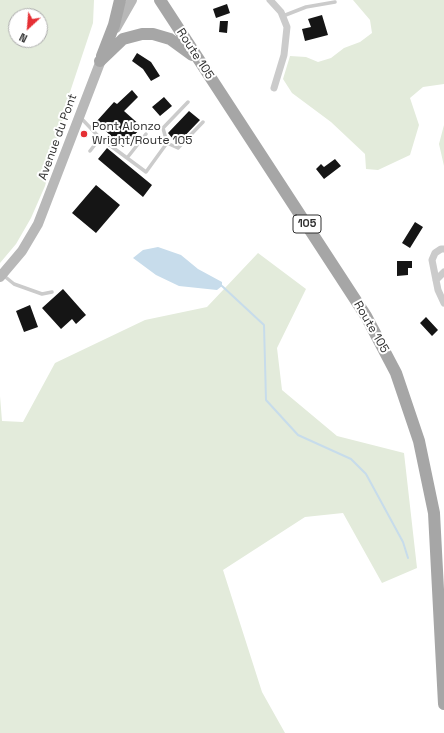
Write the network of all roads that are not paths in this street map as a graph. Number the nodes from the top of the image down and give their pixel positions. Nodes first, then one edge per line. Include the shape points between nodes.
1 (120, 0) edge
2 (132, 0) edge
3 (160, 0) edge
4 (270, 0) edge
5 (335, 2) dead end
6 (283, 16) junction
7 (100, 61) junction
8 (201, 63) junction
9 (274, 88) dead end
10 (188, 102) dead end
11 (79, 116) junction
12 (203, 122) dead end
13 (146, 134) dead end
14 (100, 138) junction
15 (167, 143) junction
16 (90, 151) dead end
17 (127, 158) junction
18 (444, 249) edge
19 (444, 272) edge
20 (1, 276) edge
21 (436, 280) junction
22 (52, 292) dead end
23 (444, 303) edge
24 (444, 704) edge

1 - 7 main road via 114,25
2 - 7 main road, Avenue du Pont
3 - 8 main road, Route 105 / 105
4 - 6 street
5 - 6 lane via 306,7
6 - 9 street via 287,35
7 - 8 main road via 123,39 153,34 170,39
7 - 11 main road, Avenue du Pont
8 - 24 main road, Route 105 / 105 via 366,316 387,353 403,390 419,442 434,513
10 - 15 lane via 163,128
11 - 14 lane
11 - 20 main road, Avenue du Pont via 55,185 38,224 22,251
12 - 15 lane via 178,148
13 - 17 lane
14 - 16 lane
14 - 17 lane
15 - 17 lane via 146,172
18 - 21 street via 433,256
19 - 21 street
20 - 22 lane via 14,284 42,294
21 - 23 street

